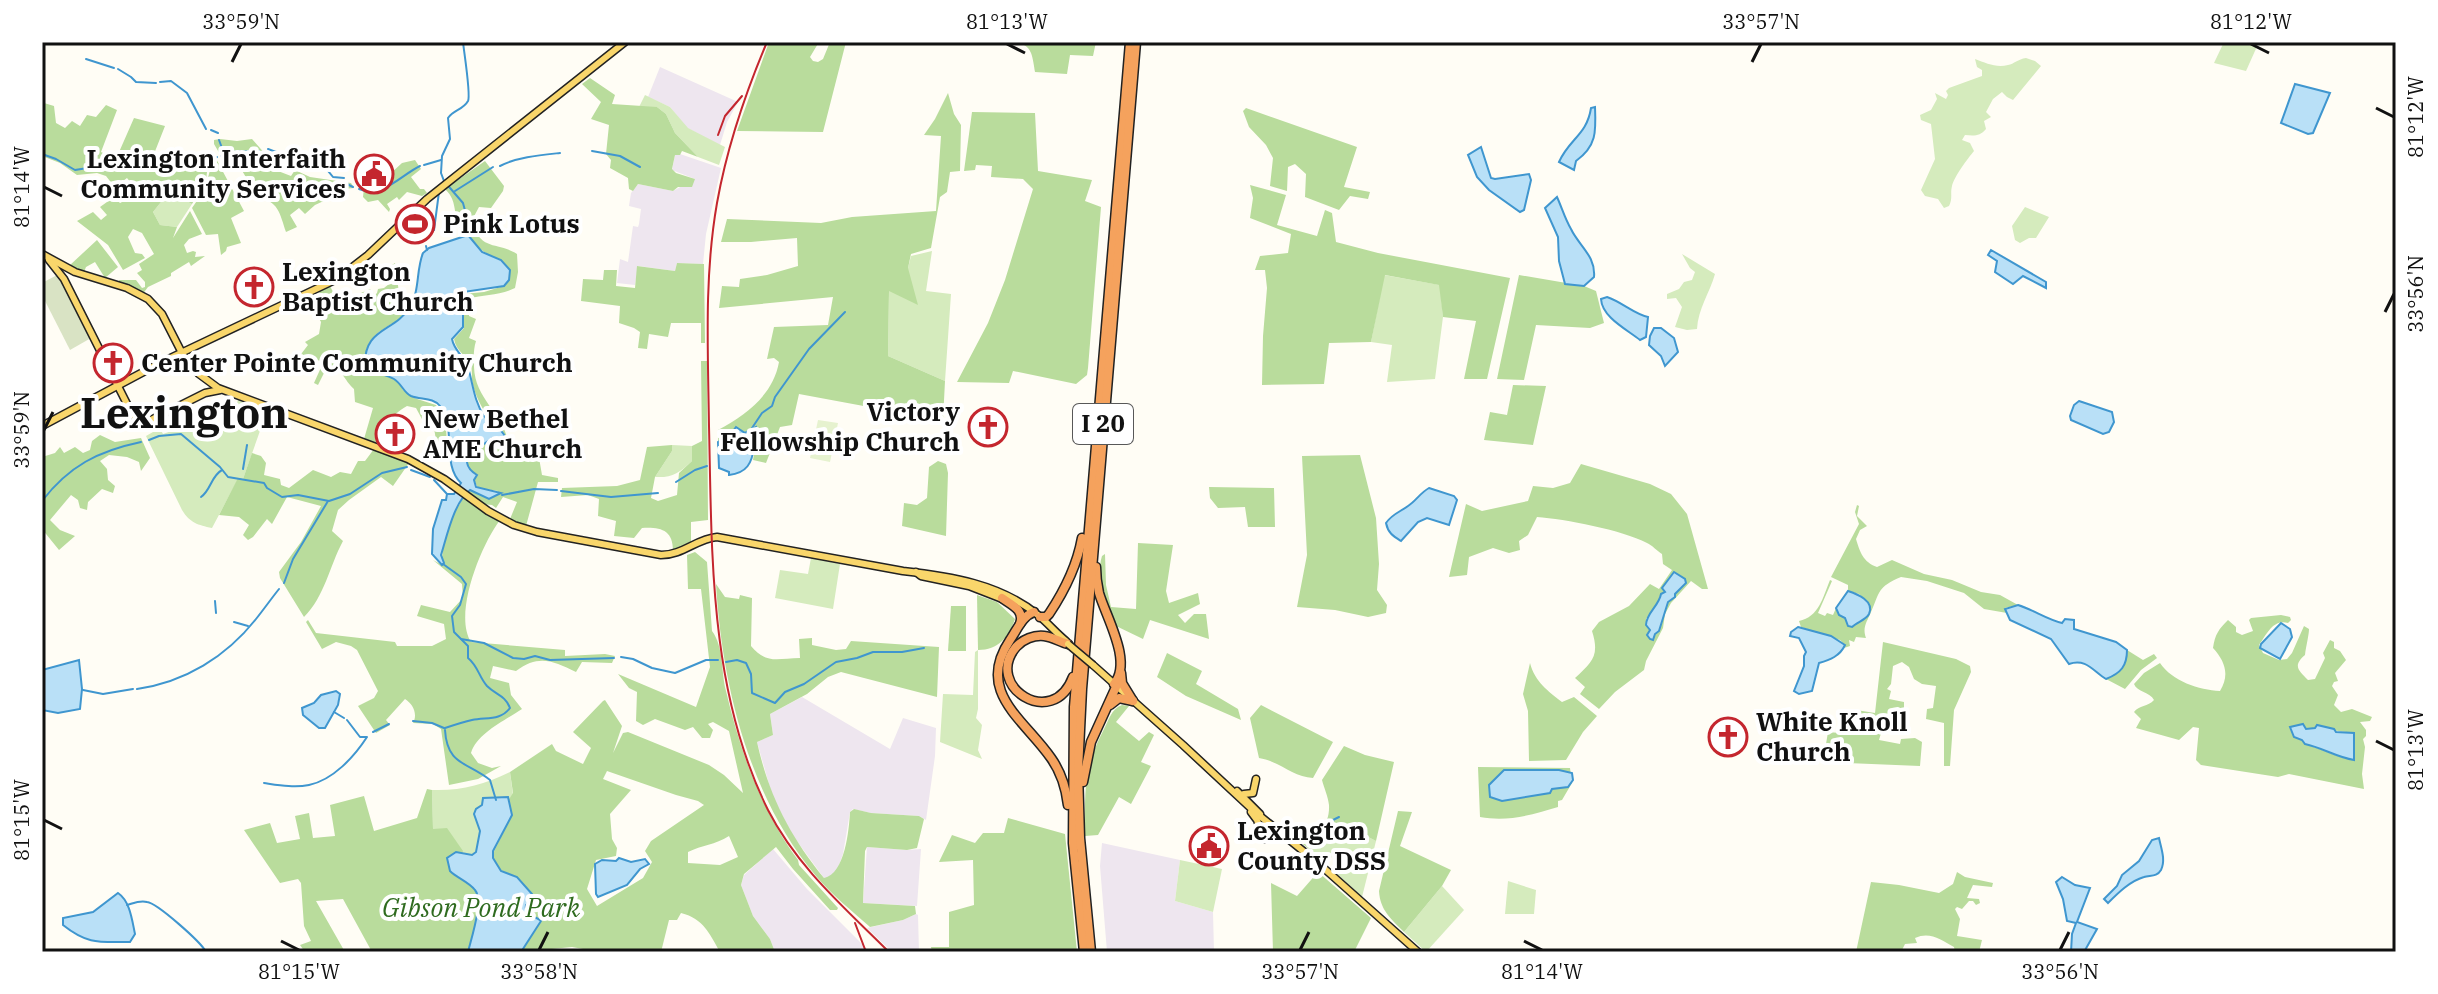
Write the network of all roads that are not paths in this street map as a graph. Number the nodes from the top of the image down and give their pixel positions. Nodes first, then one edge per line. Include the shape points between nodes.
1 (625, 42) edge
2 (1130, 42) edge
3 (1136, 42) edge
4 (44, 255) edge
5 (182, 354) junction
6 (211, 384) junction
7 (118, 387) junction
8 (223, 391) junction
9 (205, 393) junction
10 (42, 426) edge
11 (1096, 478) junction
12 (916, 572) junction
13 (1002, 598) junction
14 (1035, 614) junction
15 (1020, 624) junction
16 (1049, 627) junction
17 (1078, 641) junction
18 (1068, 644) junction
19 (1121, 671) junction
20 (1115, 685) junction
21 (1133, 701) junction
22 (1105, 712) junction
23 (1218, 777) junction
24 (1256, 779) dead end
25 (1236, 790) junction
26 (1244, 803) junction
27 (1079, 807) junction
28 (1262, 817) junction
29 (1283, 833) junction
30 (1074, 856) junction
31 (1084, 952) edge
32 (1091, 952) edge
33 (1418, 952) edge

1 - 5 main road via 447,183 337,279
2 - 11 highway, I 20
3 - 11 highway, I 20
4 - 5 main road via 148,299 162,314
4 - 7 main road via 64,279
5 - 6 main road
5 - 7 main road
6 - 8 main road
6 - 9 main road
7 - 9 main road via 135,420 143,424
7 - 10 main road
8 - 9 main road
8 - 12 main road via 408,459 521,527 661,555 717,537
11 - 14 highway via 1075,567 1049,614
11 - 17 highway, I 20
11 - 19 highway via 1097,584
11 - 27 highway, I 20
12 - 13 main road
12 - 14 main road via 981,585
13 - 14 main road
13 - 15 highway via 1021,612
14 - 15 highway
14 - 16 main road
14 - 16 main road
15 - 30 highway via 1000,657 1000,689 1058,769 1066,790
16 - 18 main road
17 - 18 highway via 1073,677 1063,693 1042,702 1019,694 1008,669 1017,646 1038,636
17 - 30 highway, I 20 via 1072,742
18 - 20 main road, bridge
19 - 20 highway
19 - 21 highway
20 - 21 main road
20 - 22 highway
21 - 22 highway via 1117,699
21 - 23 main road
22 - 27 highway via 1088,753
23 - 25 main road
23 - 26 main road
24 - 25 main road via 1251,795
25 - 28 main road
26 - 28 main road
26 - 29 main road via 1264,839 1272,831
27 - 32 highway, I 20
28 - 29 main road
29 - 33 main road
30 - 31 highway, I 20

